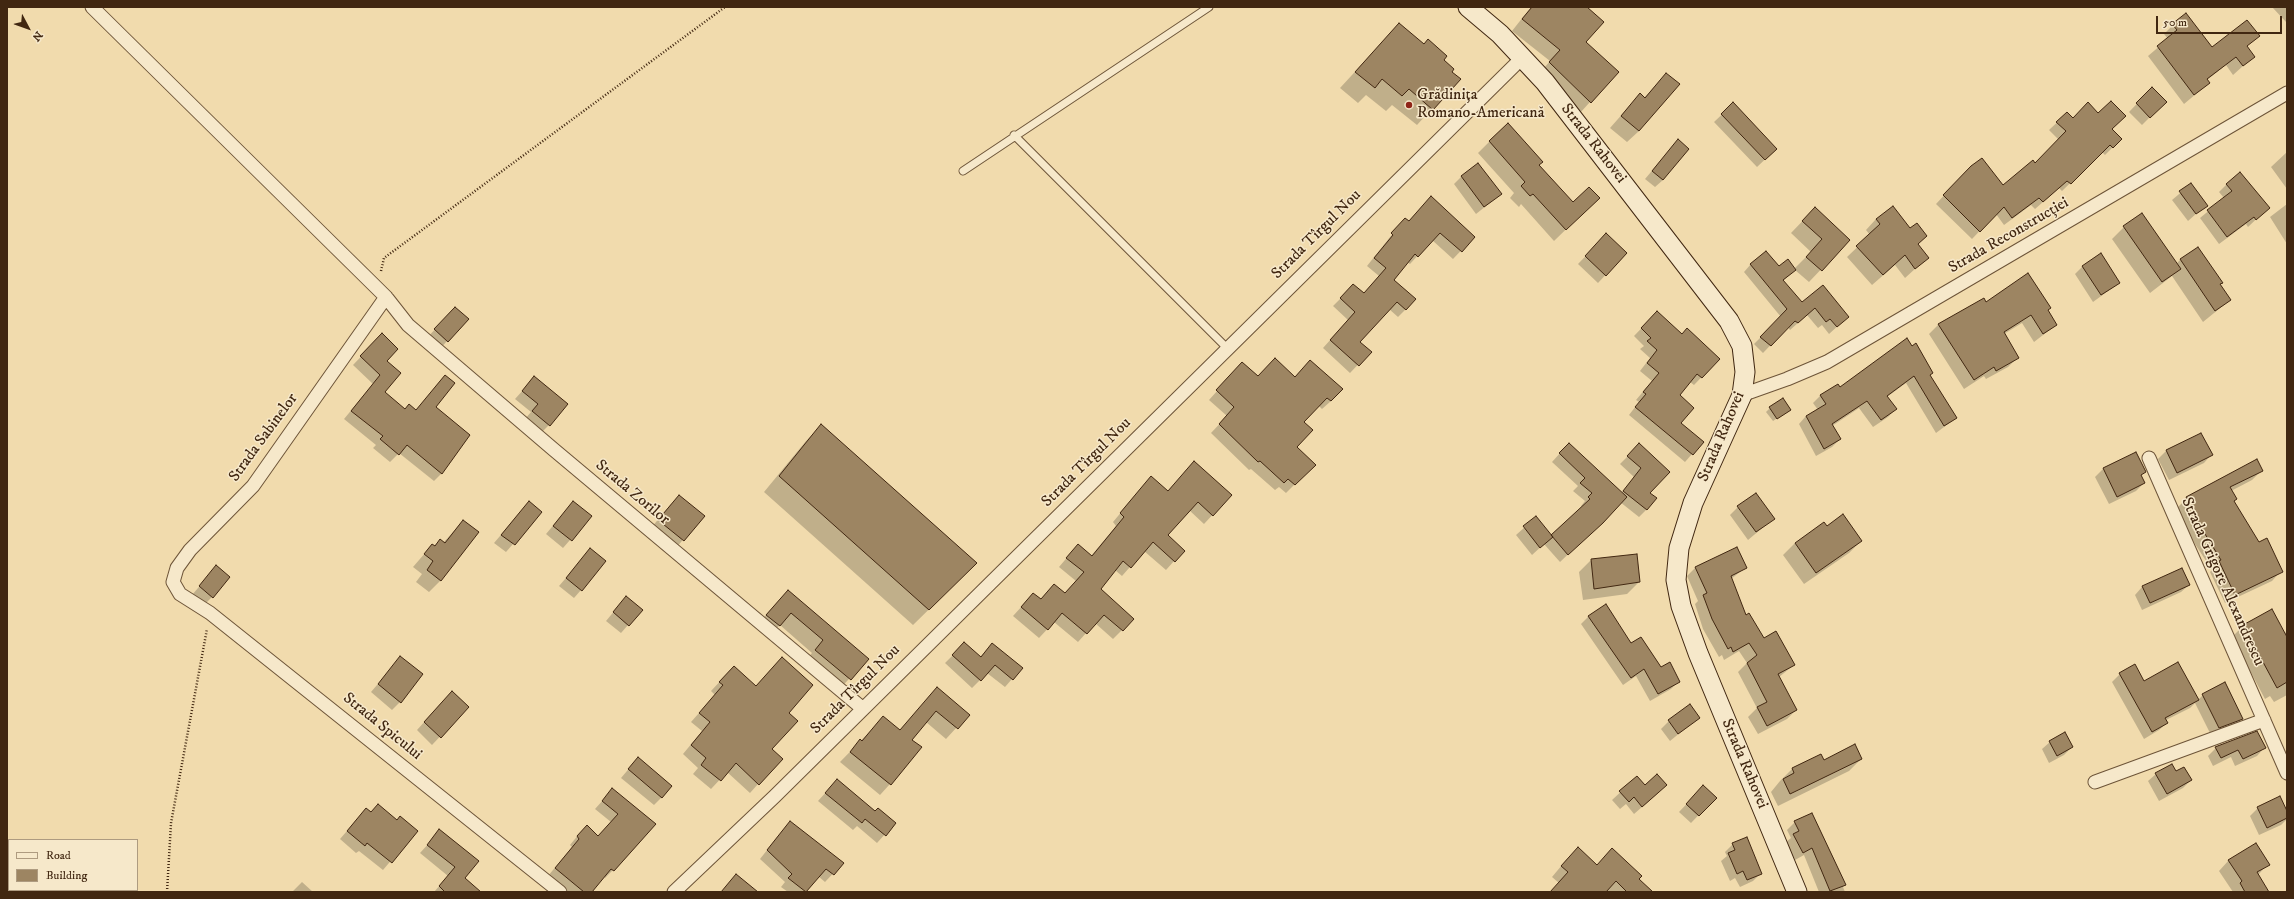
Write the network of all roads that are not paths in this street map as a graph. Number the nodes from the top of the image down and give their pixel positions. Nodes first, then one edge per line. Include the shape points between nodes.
1 (92, 7) edge
2 (1209, 7) edge
3 (1468, 7) edge
4 (1523, 57) junction
5 (2287, 93) edge
6 (1014, 135) junction
7 (963, 171) dead end
8 (386, 297) junction
9 (1227, 348) junction
10 (1742, 395) junction
11 (2149, 458) dead end
12 (180, 594) joint
13 (862, 708) junction
14 (2264, 720) junction
15 (2287, 773) edge
16 (2095, 782) dead end
17 (560, 892) edge
18 (674, 892) edge
19 (1797, 892) edge

1 - 8 street, Strada Zorilor
2 - 6 lane
3 - 4 main road, Strada Rahovei
4 - 9 street, Strada Tîrgul Nou
4 - 10 main road, Strada Rahovei via 1729,321 1742,346 1746,372
5 - 10 street, Strada Reconstrucției via 1827,362 1787,380
6 - 7 lane
6 - 9 lane
8 - 12 street, Strada Sabinelor via 253,486 190,550 177,568 173,582
8 - 13 street, Strada Zorilor via 408,325
9 - 13 street, Strada Tîrgul Nou
10 - 19 main road, Strada Rahovei via 1693,503 1679,548 1676,580 1681,606 1698,653
11 - 14 street, Strada Grigore Alexandrescu
12 - 17 street, Strada Spicului via 210,612
13 - 18 street, Strada Tîrgul Nou via 775,796
14 - 15 street, Strada Grigore Alexandrescu
14 - 16 street

